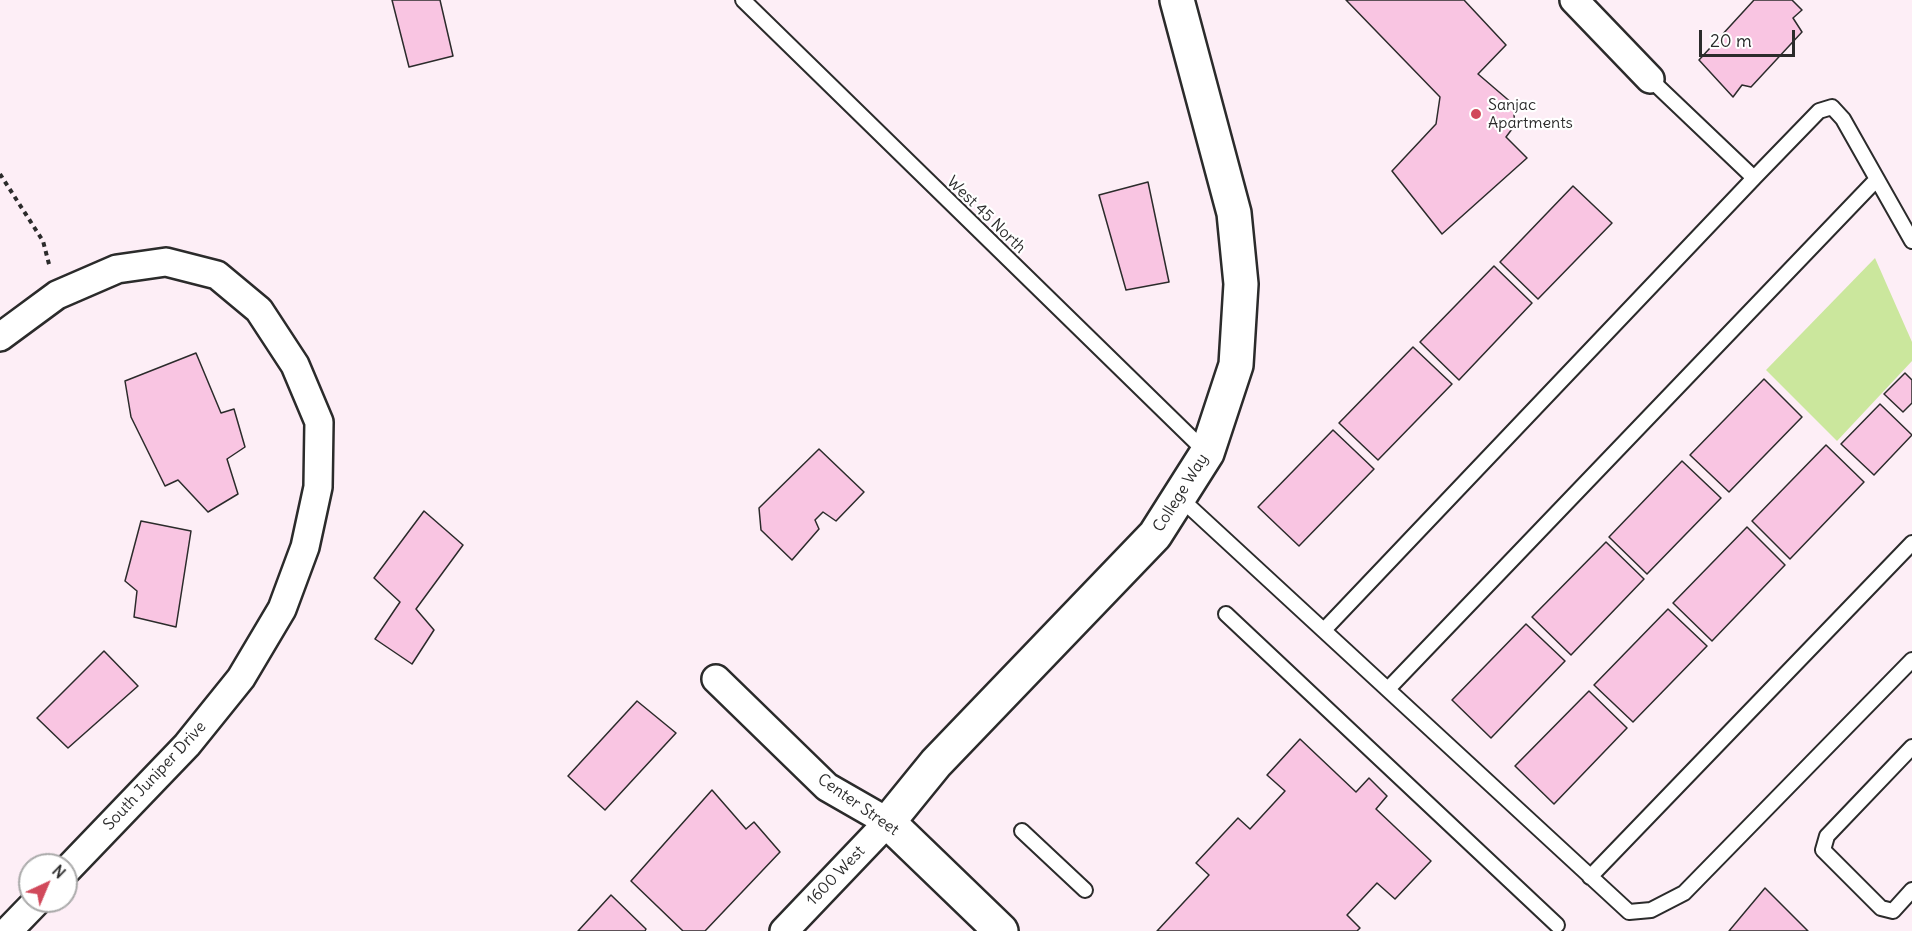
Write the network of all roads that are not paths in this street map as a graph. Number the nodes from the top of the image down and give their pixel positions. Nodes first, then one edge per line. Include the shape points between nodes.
1 (742, 0) edge
2 (1177, 0) edge
3 (1574, 0) edge
4 (1650, 79) joint
5 (1754, 178) junction
6 (1877, 179) junction
7 (1912, 241) edge
8 (0, 337) edge
9 (1207, 453) junction
10 (1179, 497) junction
11 (1912, 543) edge
12 (1226, 614) dead end
13 (1324, 630) junction
14 (1912, 660) edge
15 (716, 679) dead end
16 (1388, 689) junction
17 (1912, 747) edge
18 (888, 822) junction
19 (1022, 831) dead end
20 (78, 859) edge
21 (1590, 877) junction
22 (1085, 890) dead end
23 (1912, 890) edge
24 (25, 913) edge
25 (1557, 925) dead end
26 (8, 931) edge
27 (784, 931) edge
28 (1001, 931) edge

1 - 9 lane, West 45 North
2 - 9 main road, College Way via 1234,213 1241,284 1236,364
3 - 4 street
4 - 5 lane
5 - 6 lane via 1819,111 1832,107 1844,119
5 - 13 lane
6 - 7 lane
6 - 16 lane
8 - 20 street, South Juniper Drive via 57,295 117,269 166,262 218,275 259,310 295,365 319,422 318,487 305,548 282,609 241,678 187,745
9 - 10 main road, College Way
10 - 13 lane
10 - 18 main road, College Way via 1155,535 936,762
11 - 21 lane
12 - 25 lane
13 - 16 lane
14 - 21 lane via 1684,893 1651,910 1629,912
15 - 18 street, Center Street via 827,787
16 - 21 lane
17 - 23 lane via 1827,836 1823,850 1881,908 1893,911
18 - 27 street, 1600 West
18 - 28 main road, Center Street
19 - 22 lane
24 - 26 street

